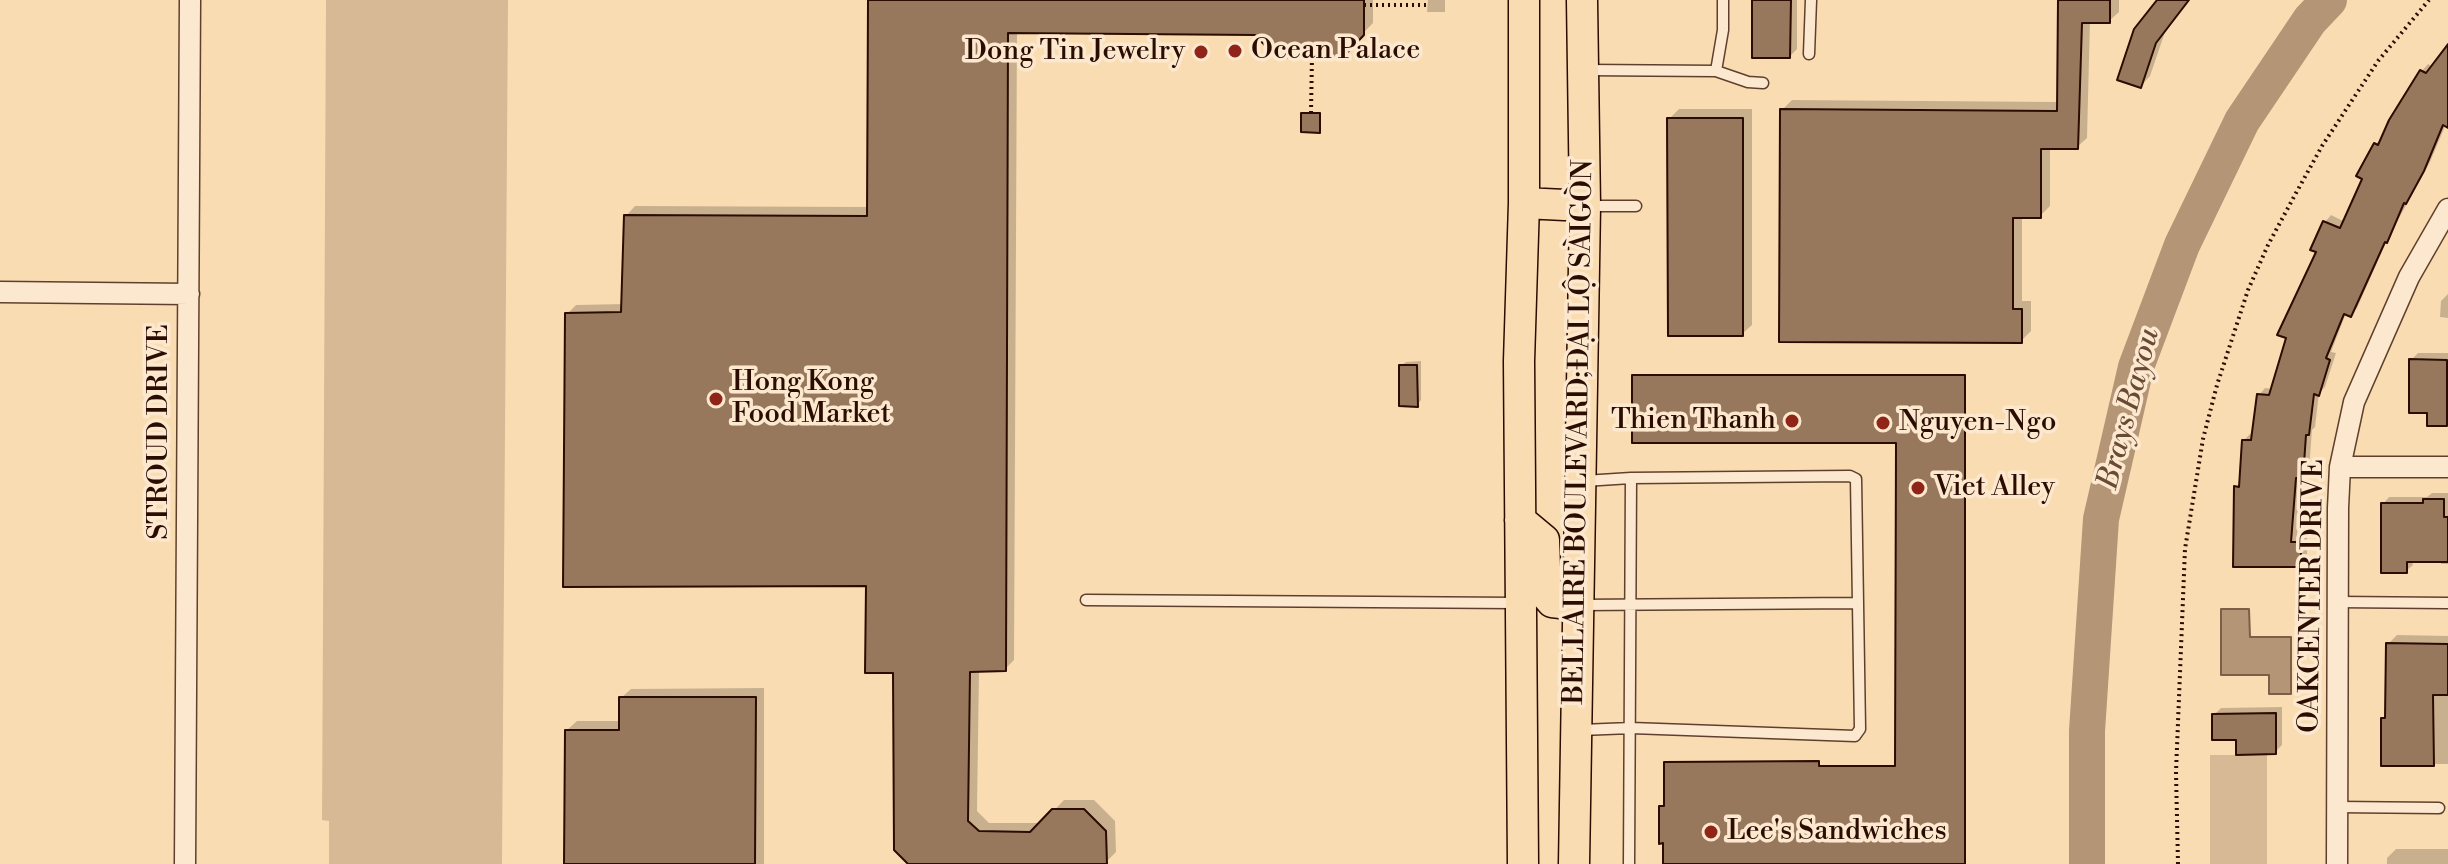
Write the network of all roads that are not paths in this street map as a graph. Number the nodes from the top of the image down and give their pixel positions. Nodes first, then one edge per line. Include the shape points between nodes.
1 (190, 0) edge
2 (1524, 0) edge
3 (1582, 0) edge
4 (1723, 0) edge
5 (1811, 0) edge
6 (1809, 54) dead end
7 (1583, 70) junction
8 (1716, 71) junction
9 (1763, 83) dead end
10 (1524, 203) junction
11 (1585, 206) junction
12 (1636, 206) dead end
13 (2448, 209) edge
14 (0, 292) edge
15 (189, 294) junction
16 (2340, 467) junction
17 (2448, 467) edge
18 (1631, 478) junction
19 (1580, 481) junction
20 (1520, 520) junction
21 (1086, 600) dead end
22 (2338, 602) junction
23 (1521, 603) junction
24 (1857, 603) junction
25 (2448, 603) edge
26 (1631, 604) junction
27 (1578, 605) junction
28 (1631, 728) junction
29 (1575, 731) junction
30 (2337, 807) junction
31 (2439, 808) dead end
32 (185, 864) edge
33 (1523, 864) edge
34 (1574, 864) edge
35 (1629, 864) edge
36 (2337, 864) edge

1 - 15 street, STROUD DRIVE
2 - 10 main road, BELLAIRE BOULEVARD;ĐẠI LỘ SÀIGÒN
3 - 7 main road, BELLAIRE BOULEVARD;ĐẠI LỘ SÀIGÒN
4 - 8 lane
5 - 6 lane
7 - 8 lane
7 - 11 main road, BELLAIRE BOULEVARD;ĐẠI LỘ SÀIGÒN
8 - 9 lane
10 - 11 main road
10 - 20 main road, BELLAIRE BOULEVARD;ĐẠI LỘ SÀIGÒN
11 - 12 lane
11 - 19 main road, BELLAIRE BOULEVARD;ĐẠI LỘ SÀIGÒN
13 - 16 street, OAKCENTER DRIVE via 2409,277 2354,402
14 - 15 street
15 - 32 street, STROUD DRIVE
16 - 17 street
16 - 22 street, OAKCENTER DRIVE
18 - 19 lane
18 - 24 lane via 1856,479
18 - 26 lane
19 - 27 main road, BELLAIRE BOULEVARD;ĐẠI LỘ SÀIGÒN
20 - 23 main road, BELLAIRE BOULEVARD;ĐẠI LỘ SÀIGÒN
20 - 27 main road via 1544,540 1546,595 1552,602
21 - 23 lane
22 - 25 lane
22 - 30 street, OAKCENTER DRIVE
23 - 33 main road, BELLAIRE BOULEVARD;ĐẠI LỘ SÀIGÒN
24 - 26 lane
24 - 28 lane via 1858,735
26 - 27 lane
26 - 28 lane
27 - 29 main road, BELLAIRE BOULEVARD;ĐẠI LỘ SÀIGÒN
28 - 29 lane
28 - 35 lane
29 - 34 main road, BELLAIRE BOULEVARD;ĐẠI LỘ SÀIGÒN
30 - 31 lane
30 - 36 street, OAKCENTER DRIVE

